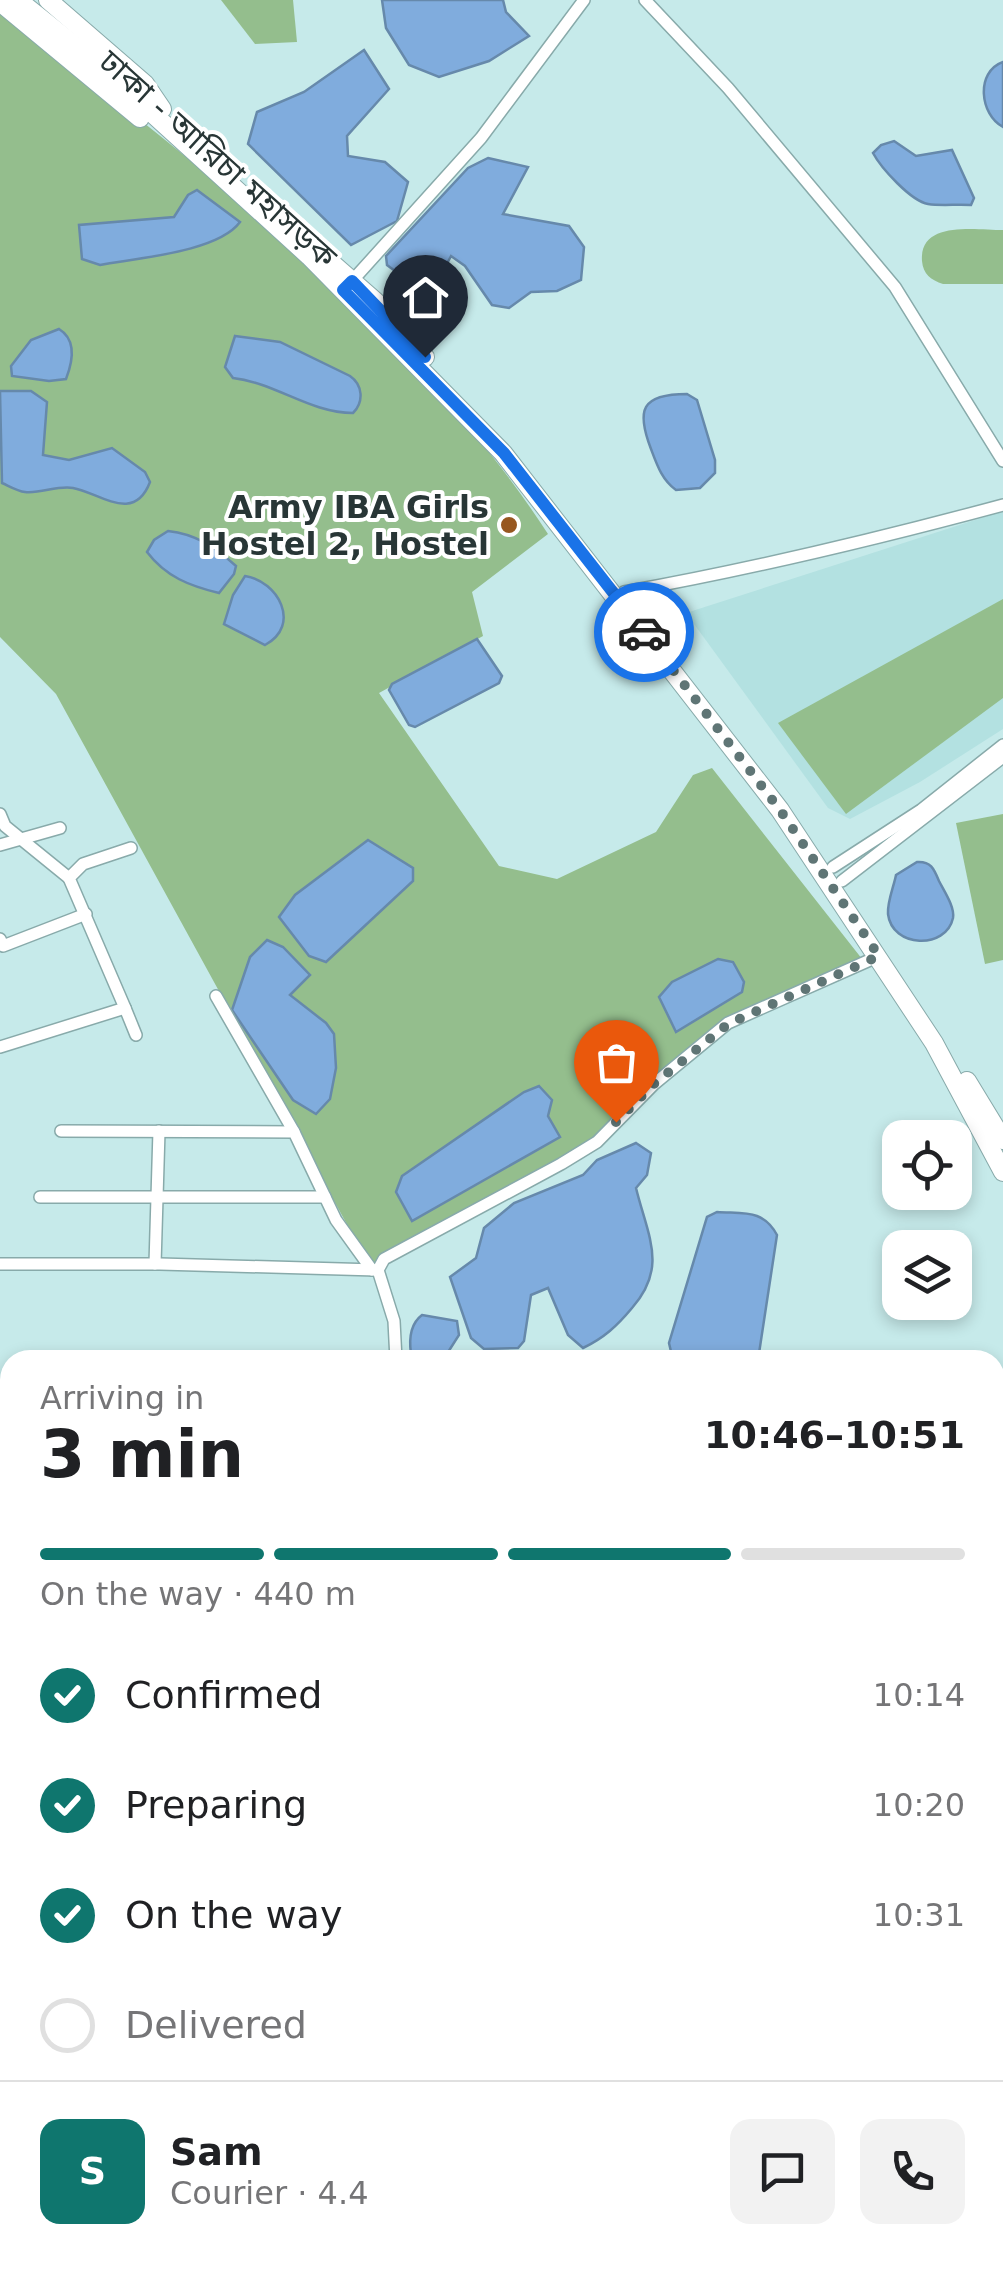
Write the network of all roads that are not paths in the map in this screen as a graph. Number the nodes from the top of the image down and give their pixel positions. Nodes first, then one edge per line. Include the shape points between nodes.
1 (18, 0) edge
2 (35, 0) edge
3 (48, 0) edge
4 (584, 0) edge
5 (645, 0) edge
6 (0, 2) edge
7 (162, 109) junction
8 (236, 189) junction
9 (348, 286) junction
10 (1003, 461) edge
11 (1003, 505) edge
12 (624, 592) junction
13 (1003, 744) edge
14 (1003, 757) edge
15 (0, 814) edge
16 (60, 828) dead end
17 (19, 837) junction
18 (0, 845) edge
19 (131, 848) dead end
20 (837, 874) junction
21 (69, 878) junction
22 (86, 914) junction
23 (0, 939) edge
24 (879, 956) junction
25 (216, 996) dead end
26 (124, 1008) junction
27 (136, 1034) dead end
28 (0, 1047) edge
29 (160, 1131) junction
30 (62, 1132) dead end
31 (294, 1132) junction
32 (1003, 1140) edge
33 (1001, 1167) edge
34 (40, 1197) dead end
35 (325, 1197) junction
36 (157, 1198) junction
37 (0, 1264) edge
38 (155, 1264) junction
39 (375, 1270) junction
40 (395, 1350) edge

1 - 8 highway
2 - 7 highway, ঢাকা - আরিচা মহাসড়ক
3 - 7 highway via 145,84
4 - 9 street via 481,138
5 - 10 street via 896,288
6 - 8 highway via 208,176
7 - 9 highway, ঢাকা - আরিচা মহাসড়ক
8 - 9 highway
9 - 12 highway, ঢাকা - আরিচা মহাসড়ক via 374,301 551,497
9 - 24 highway via 504,453 780,810
11 - 12 street via 842,548
12 - 20 highway, ঢাকা - আরিচা মহাসড়ক
13 - 20 street
14 - 20 street
15 - 17 street
16 - 17 street
17 - 18 street
17 - 21 street
19 - 21 street via 83,864
20 - 32 highway, ঢাকা - আরিচা মহাসড়ক
21 - 22 street
22 - 23 street via 2,946
22 - 26 street
24 - 33 highway
24 - 39 street via 728,1024 597,1142 384,1259
25 - 31 street
26 - 27 street
26 - 28 street
29 - 30 street
29 - 31 street
29 - 36 street
31 - 35 street
34 - 36 street
35 - 36 street
35 - 39 street
36 - 38 street
37 - 38 street
38 - 39 street
39 - 40 street via 394,1321

